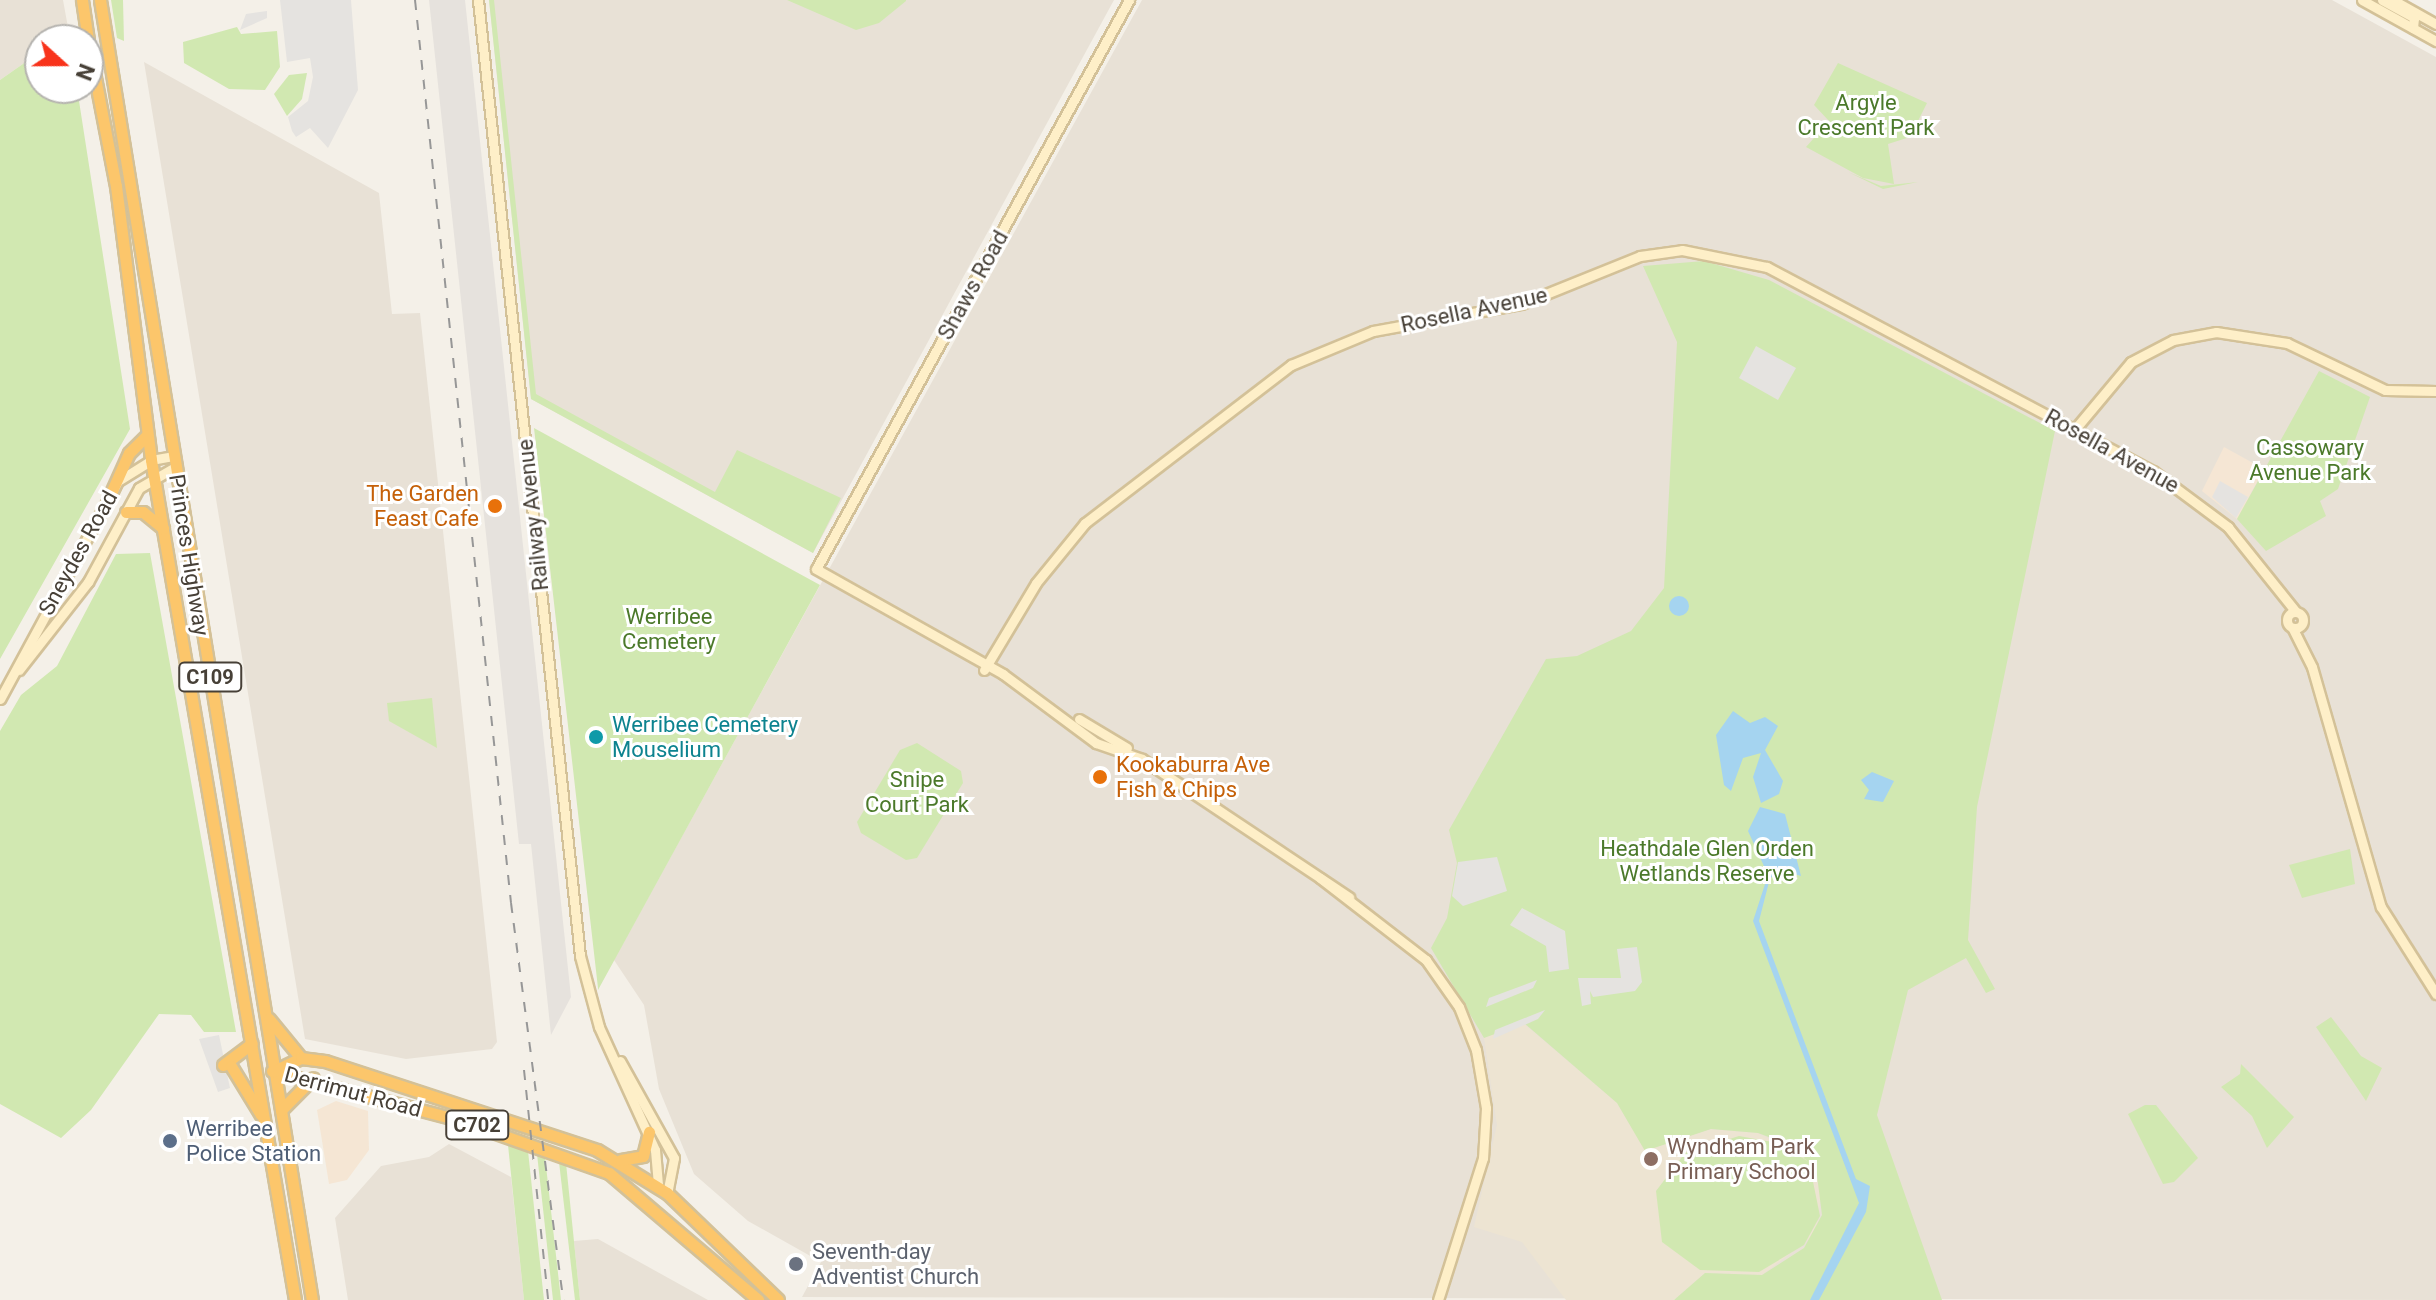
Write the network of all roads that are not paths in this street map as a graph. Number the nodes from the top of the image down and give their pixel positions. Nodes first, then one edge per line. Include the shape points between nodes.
1 (82, 0) edge
2 (100, 0) edge
3 (478, 0) edge
4 (1129, 0) edge
5 (2362, 0) edge
6 (2382, 0) edge
7 (2393, 0) edge
8 (85, 24) edge
9 (2436, 24) edge
10 (2413, 28) junction
11 (2436, 41) edge
12 (106, 49) joint
13 (99, 104) edge
14 (129, 192) junction
15 (119, 213) junction
16 (2436, 391) edge
17 (2075, 429) junction
18 (147, 435) junction
19 (151, 460) junction
20 (174, 462) junction
21 (154, 477) junction
22 (111, 493) junction
23 (126, 512) junction
24 (164, 529) junction
25 (2292, 615) junction
26 (2298, 626) junction
27 (986, 667) junction
28 (10, 681) junction
29 (0, 699) edge
30 (2436, 994) edge
31 (265, 1013) junction
32 (599, 1027) junction
33 (252, 1043) junction
34 (301, 1058) junction
35 (274, 1071) junction
36 (257, 1072) junction
37 (313, 1078) junction
38 (281, 1110) junction
39 (262, 1115) junction
40 (649, 1132) junction
41 (616, 1159) junction
42 (662, 1190) junction
43 (653, 1203) junction
44 (295, 1300) edge
45 (312, 1300) edge
46 (758, 1300) edge
47 (778, 1300) edge
48 (1438, 1300) edge

1 - 8 highway, Princes Highway / C109
2 - 12 highway, Princes Highway / C109
3 - 32 street, Railway Avenue via 580,956
4 - 27 street, Shaws Road via 816,569
5 - 10 street
6 - 10 street via 2414,18
7 - 9 street
10 - 11 street
12 - 14 highway, Princes Highway / C109
13 - 15 highway, Princes Highway / C109
14 - 15 highway
14 - 20 highway, Princes Highway / C109
15 - 18 highway, Princes Highway / C109
16 - 17 street via 2376,388 2287,343 2216,332 2167,343 2131,362
17 - 25 street, Rosella Avenue via 2201,503
17 - 27 street, Rosella Avenue via 1752,261 1698,250 1646,254 1534,300 1362,334 1274,375 1085,523 1044,572
18 - 19 highway, Princes Highway / C109
18 - 22 highway via 129,453
19 - 20 street, Sneydes Road
19 - 21 highway, Princes Highway / C109
19 - 22 street, Sneydes Road
20 - 21 street, Sneydes Road
20 - 31 highway, Princes Highway / C109
21 - 23 street, Sneydes Road
21 - 24 highway, Princes Highway / C109
22 - 28 street, Sneydes Road
23 - 24 highway via 143,512
23 - 28 street, Sneydes Road via 88,582
24 - 33 highway, Princes Highway / C109
25 - 26 street
25 - 26 street
26 - 30 street via 2374,887 2392,930
27 - 48 street via 1142,759 1308,867 1400,935 1441,979 1469,1030 1483,1081 1483,1158
28 - 29 street, Sneydes Road
31 - 34 highway
31 - 35 highway, Princes Highway / C109
32 - 40 street, Railway Avenue
32 - 42 street, Railway Avenue via 668,1144 676,1169
33 - 36 highway, Princes Highway / C109
33 - 39 highway via 227,1066
34 - 35 highway, Derrimut Road / C702
34 - 41 highway, Derrimut Road / C702
35 - 36 highway, C702
35 - 37 highway, Derrimut Road / C702
35 - 38 highway, Princes Highway / C109
36 - 39 highway, Princes Highway / C109
37 - 38 highway
37 - 43 highway, Derrimut Road / C702 via 568,1154
38 - 45 highway, Princes Highway / C109
39 - 44 highway, Princes Highway / C109
40 - 41 highway via 643,1156
40 - 42 street, Railway Avenue
41 - 42 highway, Derrimut Road / C702
42 - 43 highway
42 - 47 highway, Derrimut Road / C702
43 - 46 highway, Derrimut Road / C702

